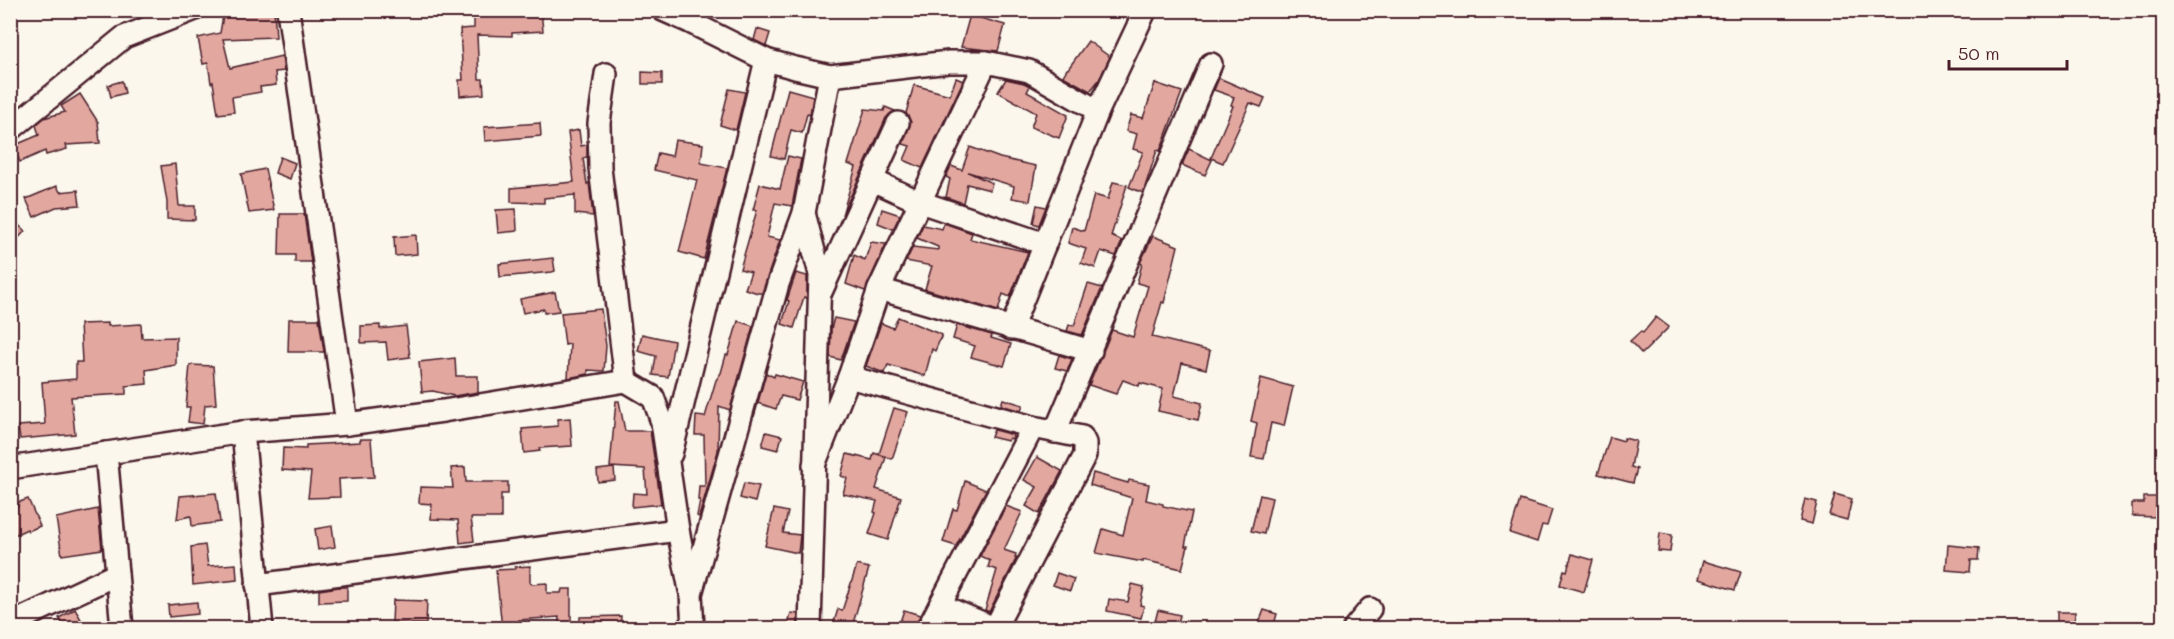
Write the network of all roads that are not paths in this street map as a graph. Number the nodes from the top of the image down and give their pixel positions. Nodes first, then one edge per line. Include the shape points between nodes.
1 (193, 10) edge
2 (288, 10) edge
3 (663, 10) edge
4 (1145, 12) edge
5 (765, 60) junction
6 (986, 62) junction
7 (1211, 64) dead end
8 (606, 74) dead end
9 (830, 76) junction
10 (1098, 111) junction
11 (898, 123) dead end
12 (10, 130) edge
13 (872, 180) junction
14 (920, 202) junction
15 (804, 213) junction
16 (1045, 243) junction
17 (879, 289) junction
18 (819, 296) junction
19 (1011, 329) junction
20 (1091, 351) junction
21 (849, 377) junction
22 (626, 381) junction
23 (347, 424) junction
24 (1033, 427) junction
25 (243, 432) junction
26 (1055, 432) junction
27 (106, 453) junction
28 (814, 465) junction
29 (668, 466) junction
30 (10, 468) edge
31 (678, 530) junction
32 (117, 574) junction
33 (257, 585) junction
34 (691, 594) junction
35 (940, 605) junction
36 (1370, 609) dead end
37 (10, 624) edge
38 (972, 624) edge
39 (122, 628) edge
40 (261, 628) edge
41 (693, 628) edge
42 (810, 628) edge
43 (928, 628) edge
44 (994, 628) edge
45 (1354, 628) edge

1 - 12 street via 124,37
2 - 23 street
3 - 5 street
4 - 10 street
5 - 9 street
5 - 29 street
6 - 9 street via 949,62
6 - 10 street via 1029,71
6 - 14 street
7 - 20 street
8 - 22 street via 599,123 600,168
9 - 15 street
10 - 16 street
11 - 13 street
13 - 14 street
13 - 18 street
14 - 16 street
14 - 17 street
15 - 18 street via 820,274
15 - 34 street via 778,284
16 - 19 street
17 - 19 street
17 - 21 street
18 - 28 street
19 - 20 street
20 - 26 street
21 - 24 street
21 - 28 street
22 - 23 street
22 - 29 street via 653,397 662,422
23 - 25 street
24 - 26 street
24 - 35 street
25 - 27 street
25 - 33 street
26 - 44 street via 1082,437 1085,455
27 - 30 street
27 - 32 street
28 - 42 street
29 - 31 street
31 - 33 street
31 - 34 street
32 - 37 street
32 - 39 street
33 - 40 street
34 - 41 street
35 - 38 street
35 - 43 street
36 - 45 street
38 - 44 street

